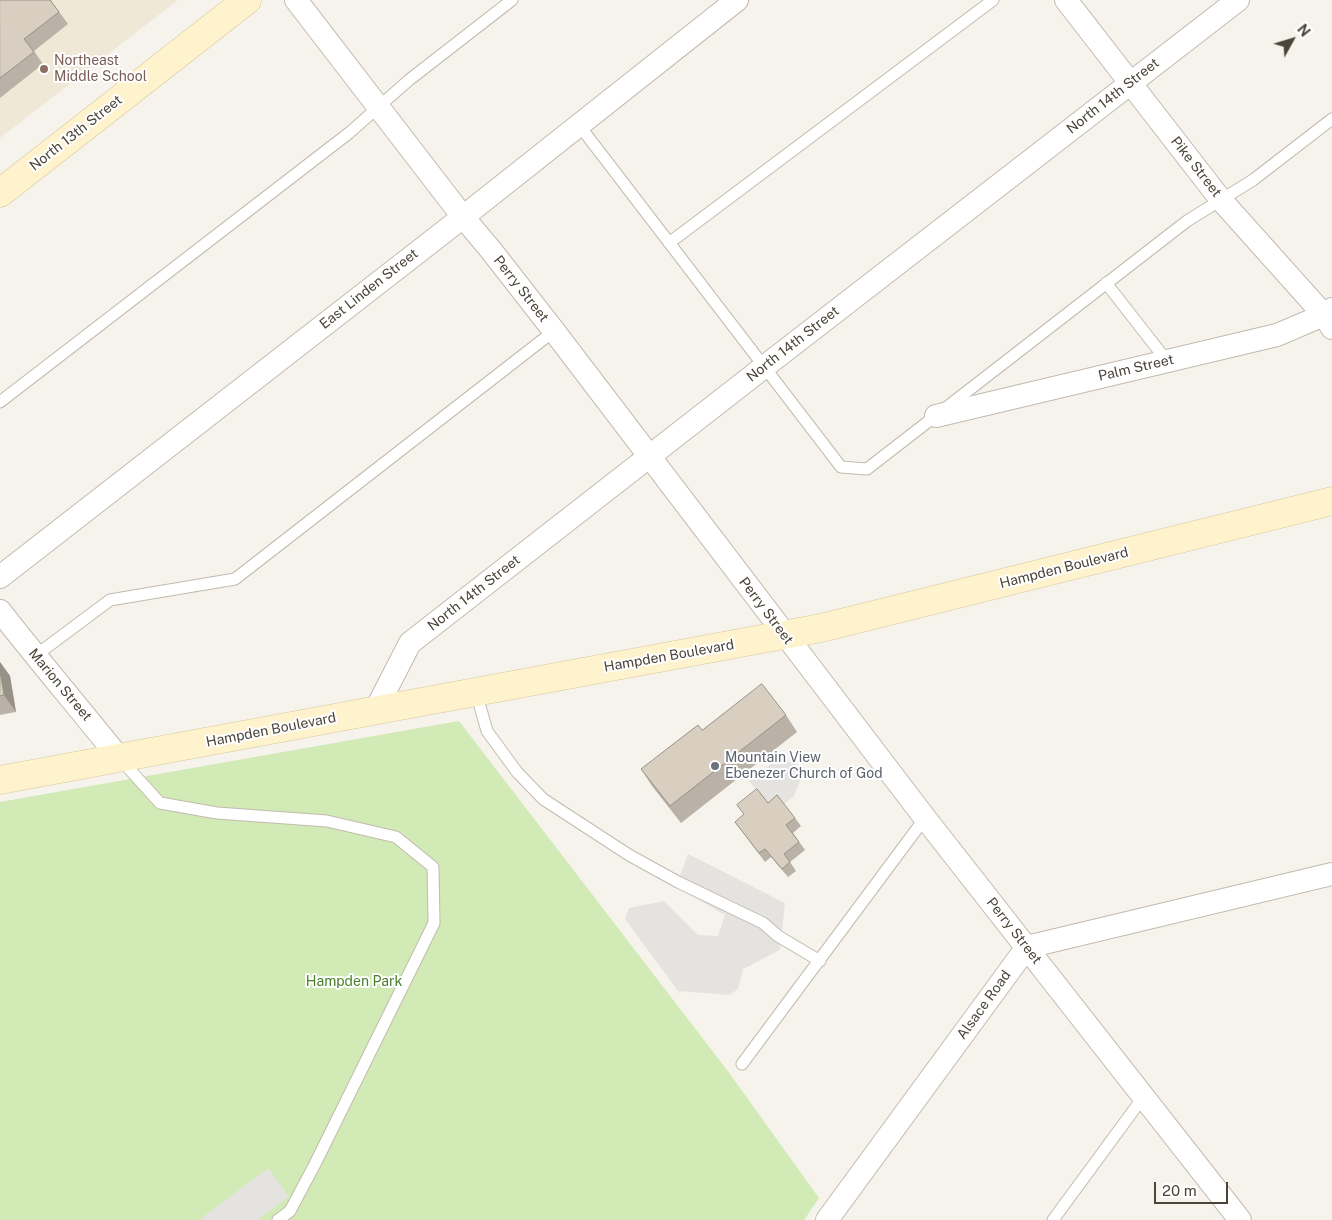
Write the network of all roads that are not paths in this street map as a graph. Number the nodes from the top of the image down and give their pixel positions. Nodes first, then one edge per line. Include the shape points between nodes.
1 (247, 0) edge
2 (296, 0) edge
3 (512, 0) edge
4 (737, 0) edge
5 (993, 0) edge
6 (1066, 0) edge
7 (1238, 0) edge
8 (1130, 83) junction
9 (378, 107) junction
10 (1332, 119) edge
11 (579, 125) junction
12 (0, 193) edge
13 (1221, 200) junction
14 (462, 217) junction
15 (669, 243) junction
16 (1106, 283) junction
17 (1329, 317) edge
18 (554, 332) junction
19 (1167, 360) junction
20 (764, 367) junction
21 (0, 402) edge
22 (936, 416) junction
23 (648, 456) junction
24 (1332, 501) edge
25 (0, 577) edge
26 (0, 611) edge
27 (784, 635) junction
28 (35, 656) junction
29 (476, 692) junction
30 (375, 711) junction
31 (120, 759) junction
32 (0, 780) edge
33 (925, 818) junction
34 (1332, 874) edge
35 (1027, 947) junction
36 (820, 960) junction
37 (742, 1064) dead end
38 (1144, 1096) junction
39 (278, 1220) edge
40 (827, 1220) edge
41 (1053, 1220) edge
42 (1240, 1220) edge

1 - 12 main road, North 13th Street
2 - 9 street, Perry Street
3 - 9 lane
4 - 11 street, East Linden Street
5 - 15 lane
6 - 8 street, Pike Street
7 - 8 street, North 14th Street
8 - 13 street, Pike Street
8 - 20 street, North 14th Street
9 - 14 street, Perry Street
9 - 21 lane
10 - 13 lane via 1253,180
11 - 14 street, East Linden Street
11 - 15 lane
13 - 16 lane via 1187,221
13 - 17 street, Pike Street
14 - 18 street, Perry Street
14 - 25 street, East Linden Street
15 - 20 lane
16 - 19 lane
16 - 22 lane
17 - 19 street, Palm Street via 1277,335
18 - 23 street, Perry Street
18 - 28 lane via 235,579 110,600
19 - 22 street, Palm Street
20 - 22 lane via 841,467 867,469
20 - 23 street, North 14th Street
23 - 27 street, Perry Street
23 - 30 street, North 14th Street via 410,644
24 - 27 main road, Hampden Boulevard
26 - 28 street, Marion Street
27 - 29 main road, Hampden Boulevard
27 - 33 street, Perry Street
28 - 31 street, Marion Street
29 - 30 main road, Hampden Boulevard
29 - 36 lane via 487,731 517,772 543,799 629,855 763,923 778,936
30 - 31 main road, Hampden Boulevard
31 - 32 main road, Hampden Boulevard
31 - 39 lane via 160,803 217,813 327,821 396,837 433,867 434,923 315,1164 290,1211
33 - 35 street, Perry Street
33 - 36 lane
34 - 35 street
35 - 38 street, Perry Street
35 - 40 street, Alsace Road
36 - 37 lane
38 - 41 lane
38 - 42 street, Perry Street

